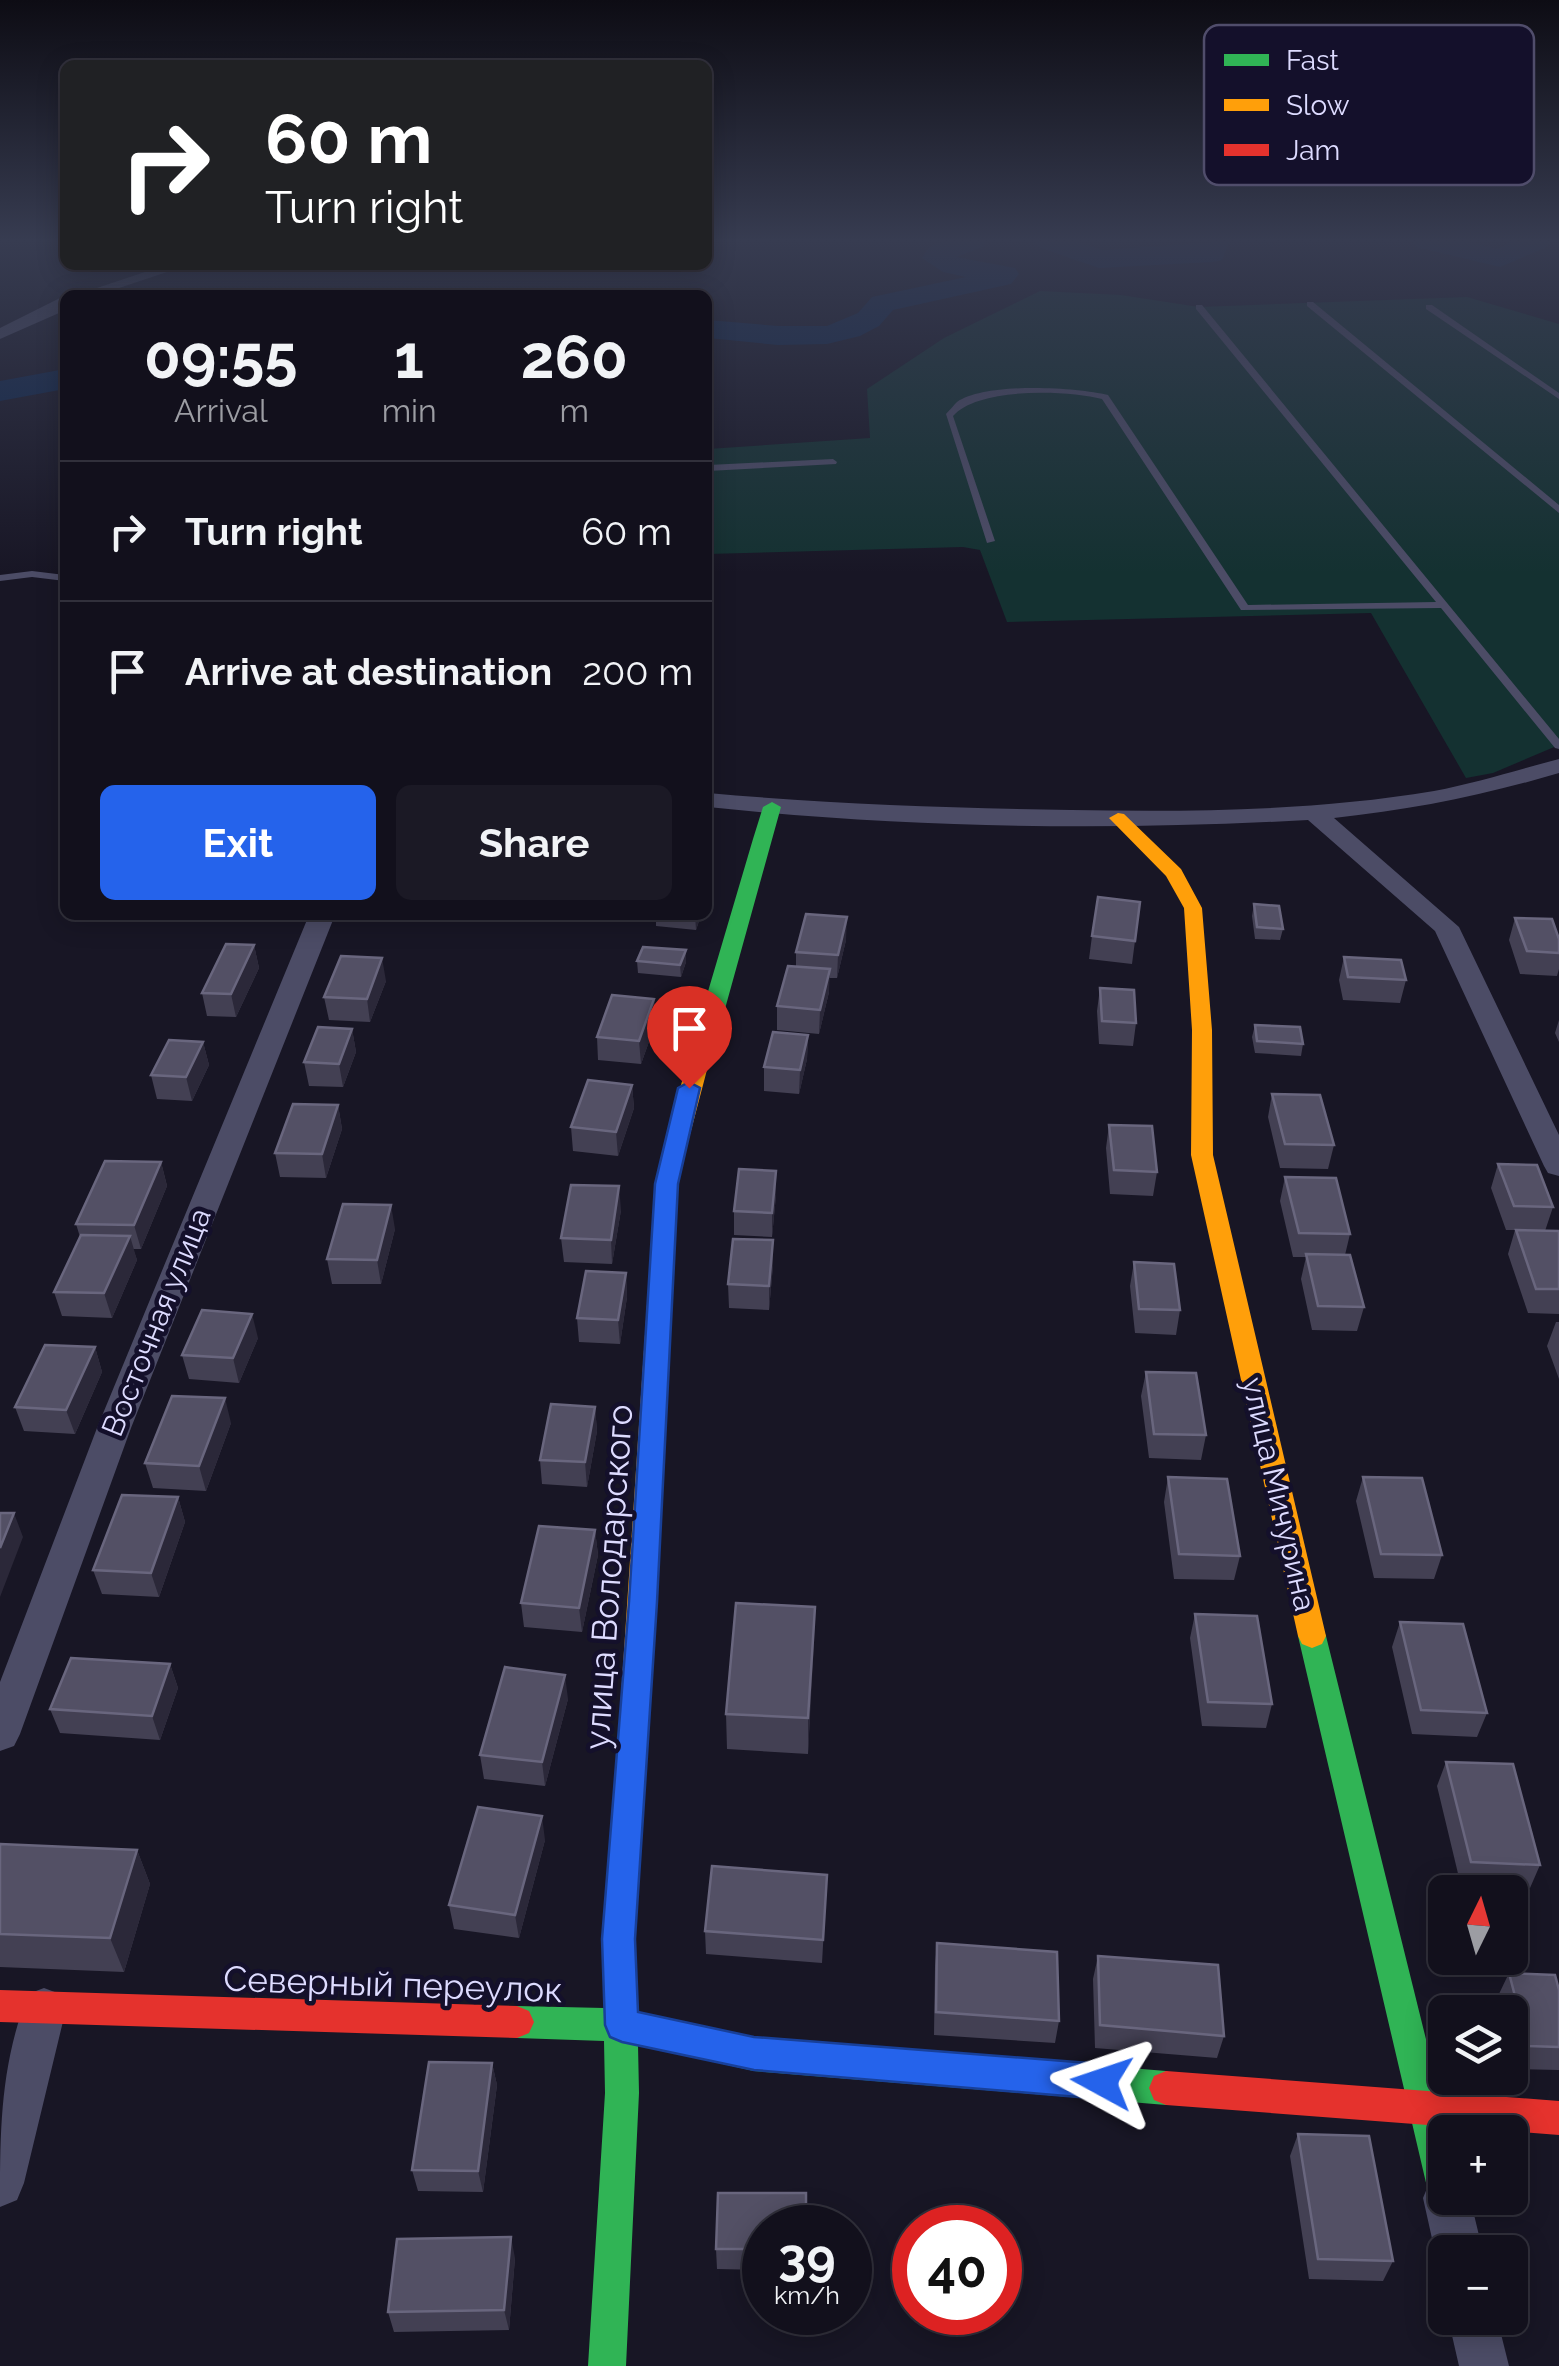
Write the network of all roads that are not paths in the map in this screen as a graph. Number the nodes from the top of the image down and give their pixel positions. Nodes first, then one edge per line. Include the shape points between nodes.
1 (1236, 351) edge
2 (1367, 351) edge
3 (1494, 351) edge
4 (1559, 397) edge
5 (833, 462) dead end
6 (712, 468) edge
7 (1559, 510) edge
8 (990, 541) dead end
9 (60, 570) edge
10 (32, 574) junction
11 (60, 577) edge
12 (0, 578) edge
13 (1444, 606) junction
14 (1559, 746) edge
15 (1559, 766) edge
16 (712, 800) edge
17 (772, 807) junction
18 (1314, 813) junction
19 (1118, 818) junction
20 (320, 920) edge
21 (1559, 1166) edge
22 (0, 1734) edge
23 (22, 2008) edge
24 (622, 2025) junction
25 (1428, 2107) junction
26 (1430, 2115) edge
27 (1559, 2118) edge
28 (0, 2183) edge
29 (1478, 2335) edge
30 (607, 2366) edge
31 (1484, 2366) edge

1 - 13 lane
2 - 7 lane
3 - 4 lane
5 - 6 lane
8 - 13 lane via 950,416 961,404 1014,393 1084,389 1104,397 1244,608
9 - 10 lane
10 - 11 lane
10 - 12 lane
13 - 14 lane
15 - 18 street via 1490,789
16 - 17 street
17 - 19 street
17 - 24 street, улица Володарского via 666,1184 619,1939
18 - 19 street
18 - 21 street via 1446,927
19 - 25 street, улица Мичурина via 1174,873 1193,908 1202,1155
20 - 22 street, Восточная улица via 114,1428
23 - 24 street, Северный переулок
23 - 28 street
24 - 25 street, Северный переулок via 754,2054
24 - 30 street, улица Володарского
25 - 26 street, улица Мичурина
25 - 27 street, Северный переулок
29 - 31 street

